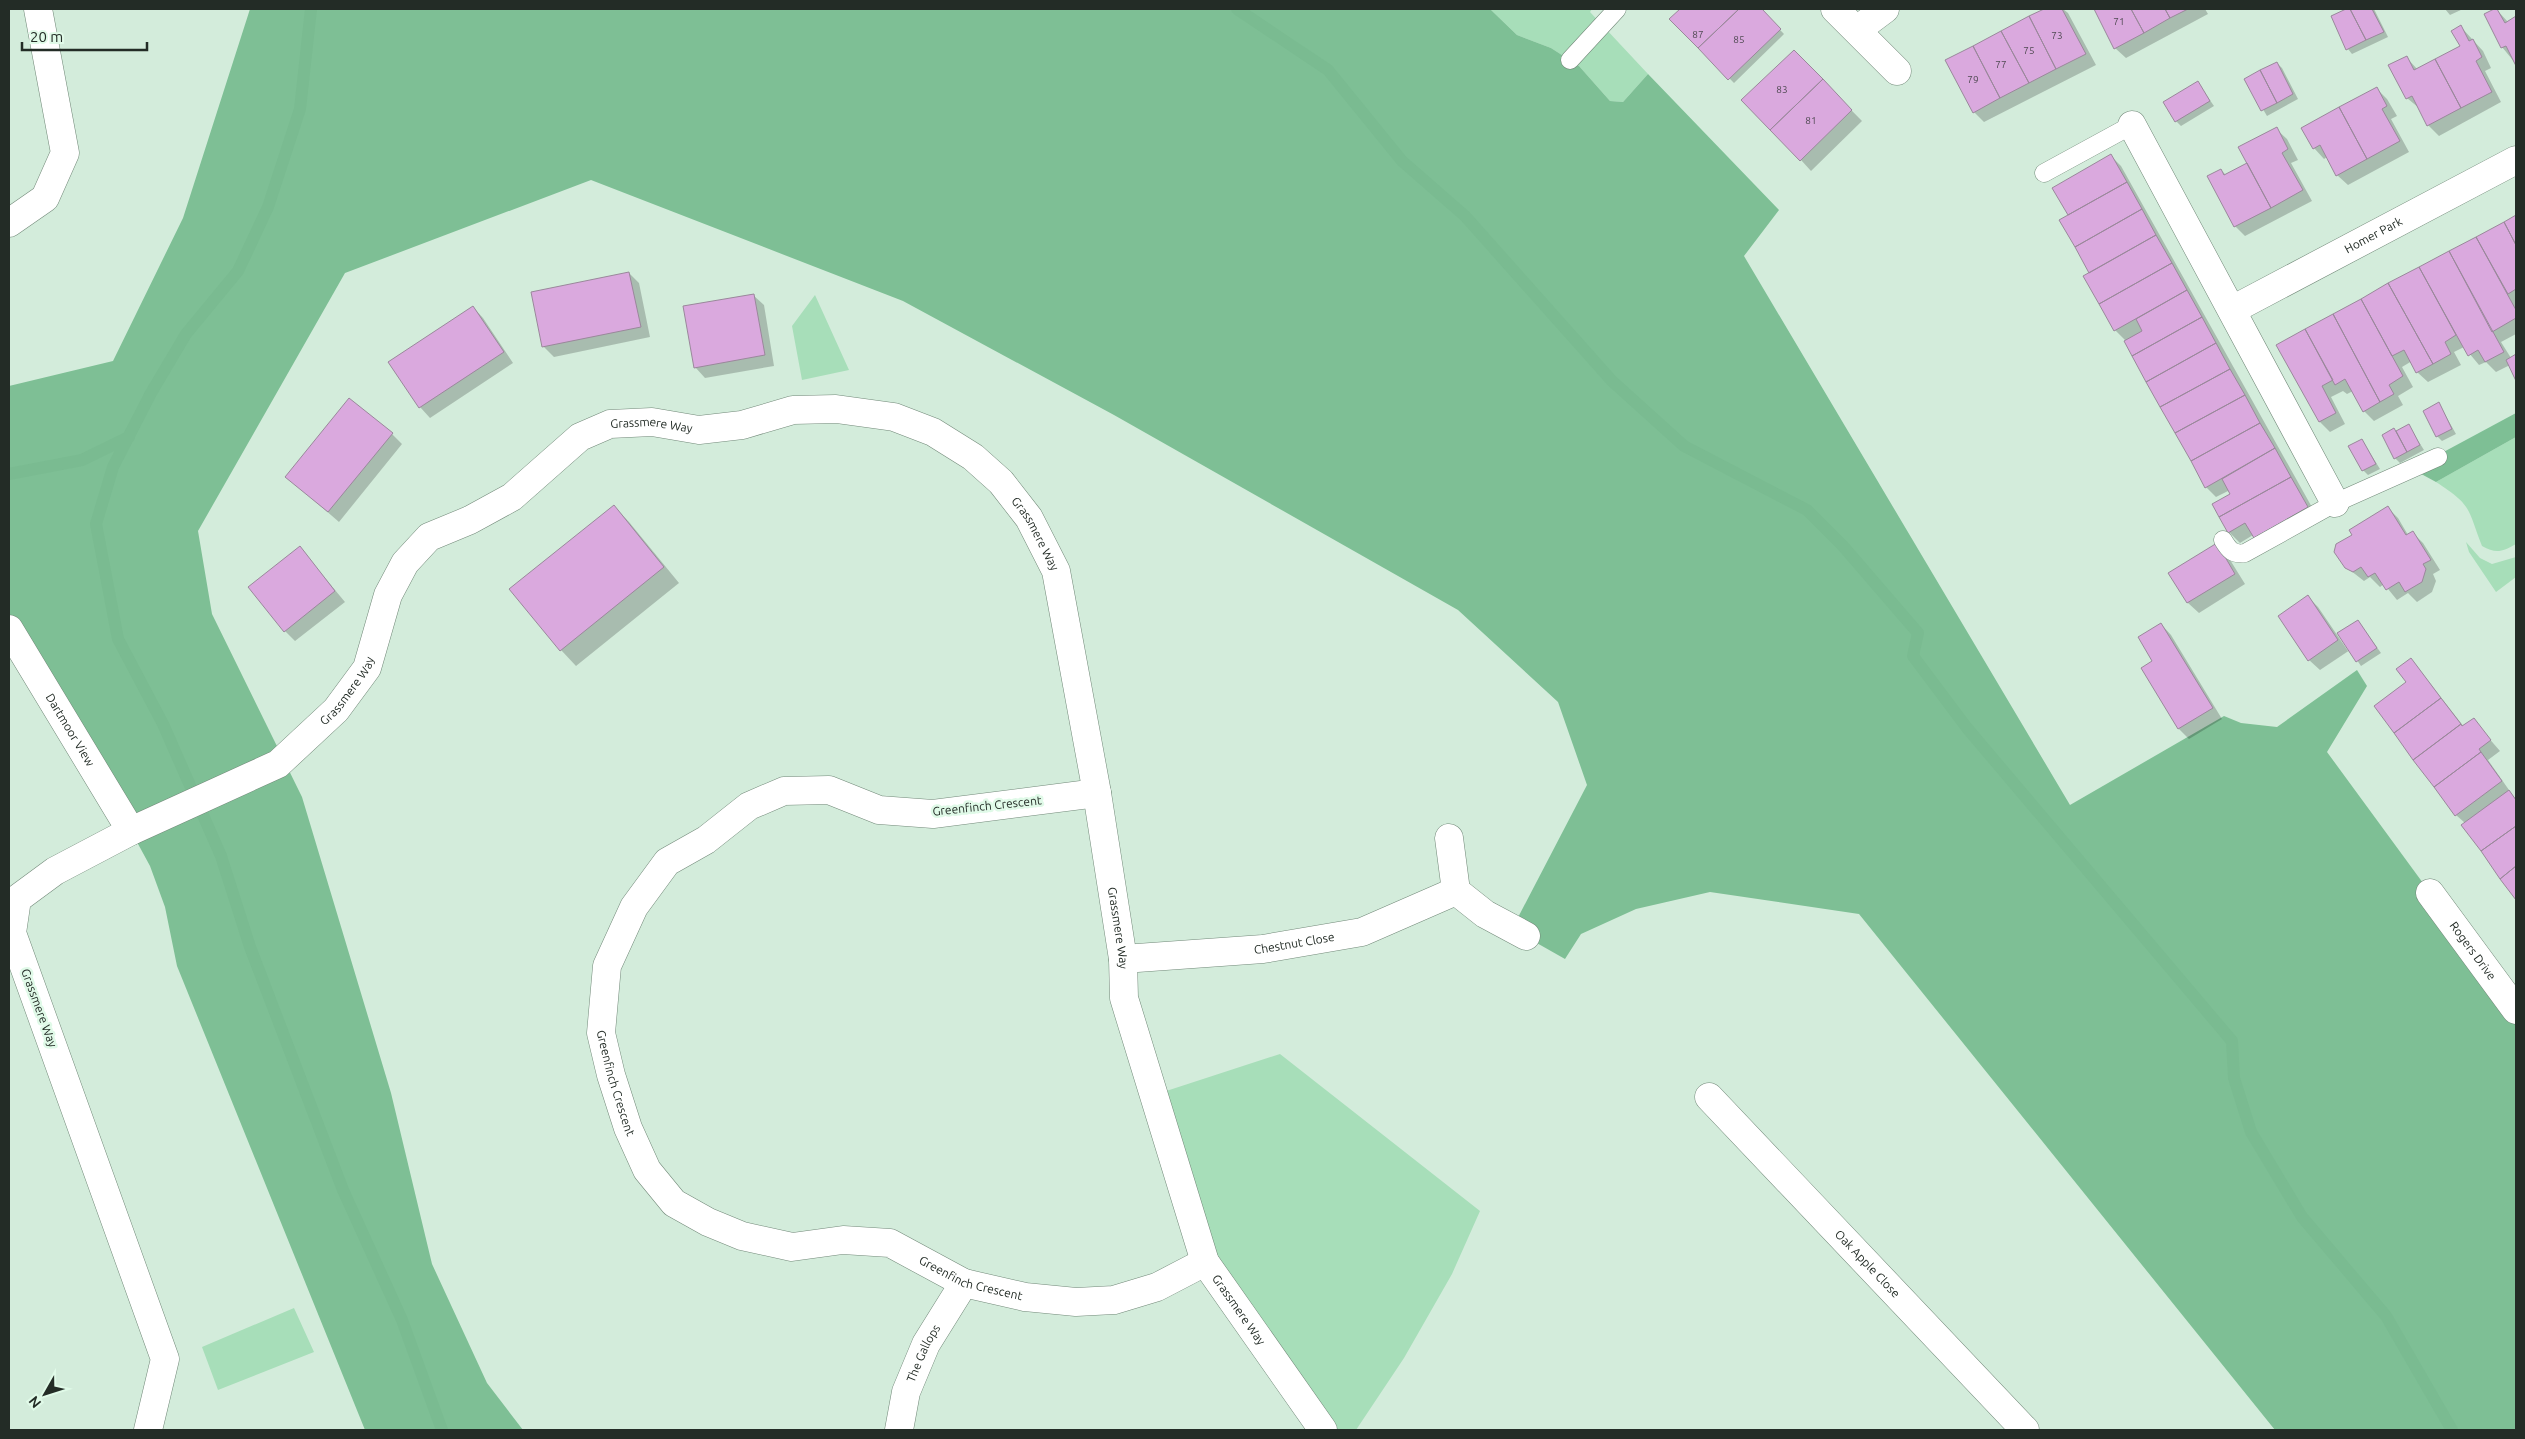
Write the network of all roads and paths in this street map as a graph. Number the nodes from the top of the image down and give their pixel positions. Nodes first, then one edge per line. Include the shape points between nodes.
1 (38, 9) edge
2 (1617, 9) edge
3 (1836, 9) edge
4 (1885, 9) edge
5 (1857, 30) junction
6 (1570, 60) dead end
7 (1896, 71) dead end
8 (2132, 125) joint
9 (2516, 160) edge
10 (2044, 173) dead end
11 (9, 223) edge
12 (2232, 310) junction
13 (2438, 457) dead end
14 (2335, 503) junction
15 (2223, 540) dead end
16 (9, 629) edge
17 (1097, 793) junction
18 (131, 831) junction
19 (1449, 838) dead end
20 (1456, 890) junction
21 (2430, 893) dead end
22 (1526, 936) dead end
23 (1123, 959) junction
24 (2511, 992) edge
25 (1709, 1097) dead end
26 (1206, 1262) junction
27 (964, 1282) junction
28 (148, 1430) edge
29 (899, 1430) edge
30 (1324, 1430) edge
31 (2025, 1430) edge

1 - 11 street via 65,153 45,198
2 - 6 lane
3 - 5 street
4 - 5 street
5 - 7 street
8 - 10 lane
8 - 12 street
9 - 12 street, Homer Park
12 - 14 street
13 - 14 lane
14 - 15 lane via 2245,553 2237,554 2230,550
16 - 18 street, Dartmoor View
17 - 18 street, Grassmere Way via 1056,571 1030,518 1001,482 973,457 932,432 894,417 836,409 793,410 742,425 699,430 652,422 610,424 580,437 512,497 429,537 405,563 388,596 367,668 336,710 278,764
17 - 23 street, Grassmere Way
17 - 27 street, Greenfinch Crescent via 933,814 879,810 829,790 784,791 749,806 706,840 667,862 634,907 607,966 601,1033 611,1075 628,1128 647,1170 674,1203 742,1236 792,1247 843,1240 890,1243
18 - 28 street, Grassmere Way via 55,871 17,899 12,934 165,1359
19 - 20 street
20 - 22 street via 1485,914
20 - 23 street, Chestnut Close via 1362,932 1263,949
21 - 24 street, Rogers Drive
23 - 26 street, Grassmere Way via 1124,998
25 - 31 street, Oak Apple Close
26 - 27 street, Greenfinch Crescent via 1157,1287 1114,1300 1076,1302 1034,1298
26 - 30 street, Grassmere Way
27 - 29 street, The Gallops via 926,1344 906,1392

